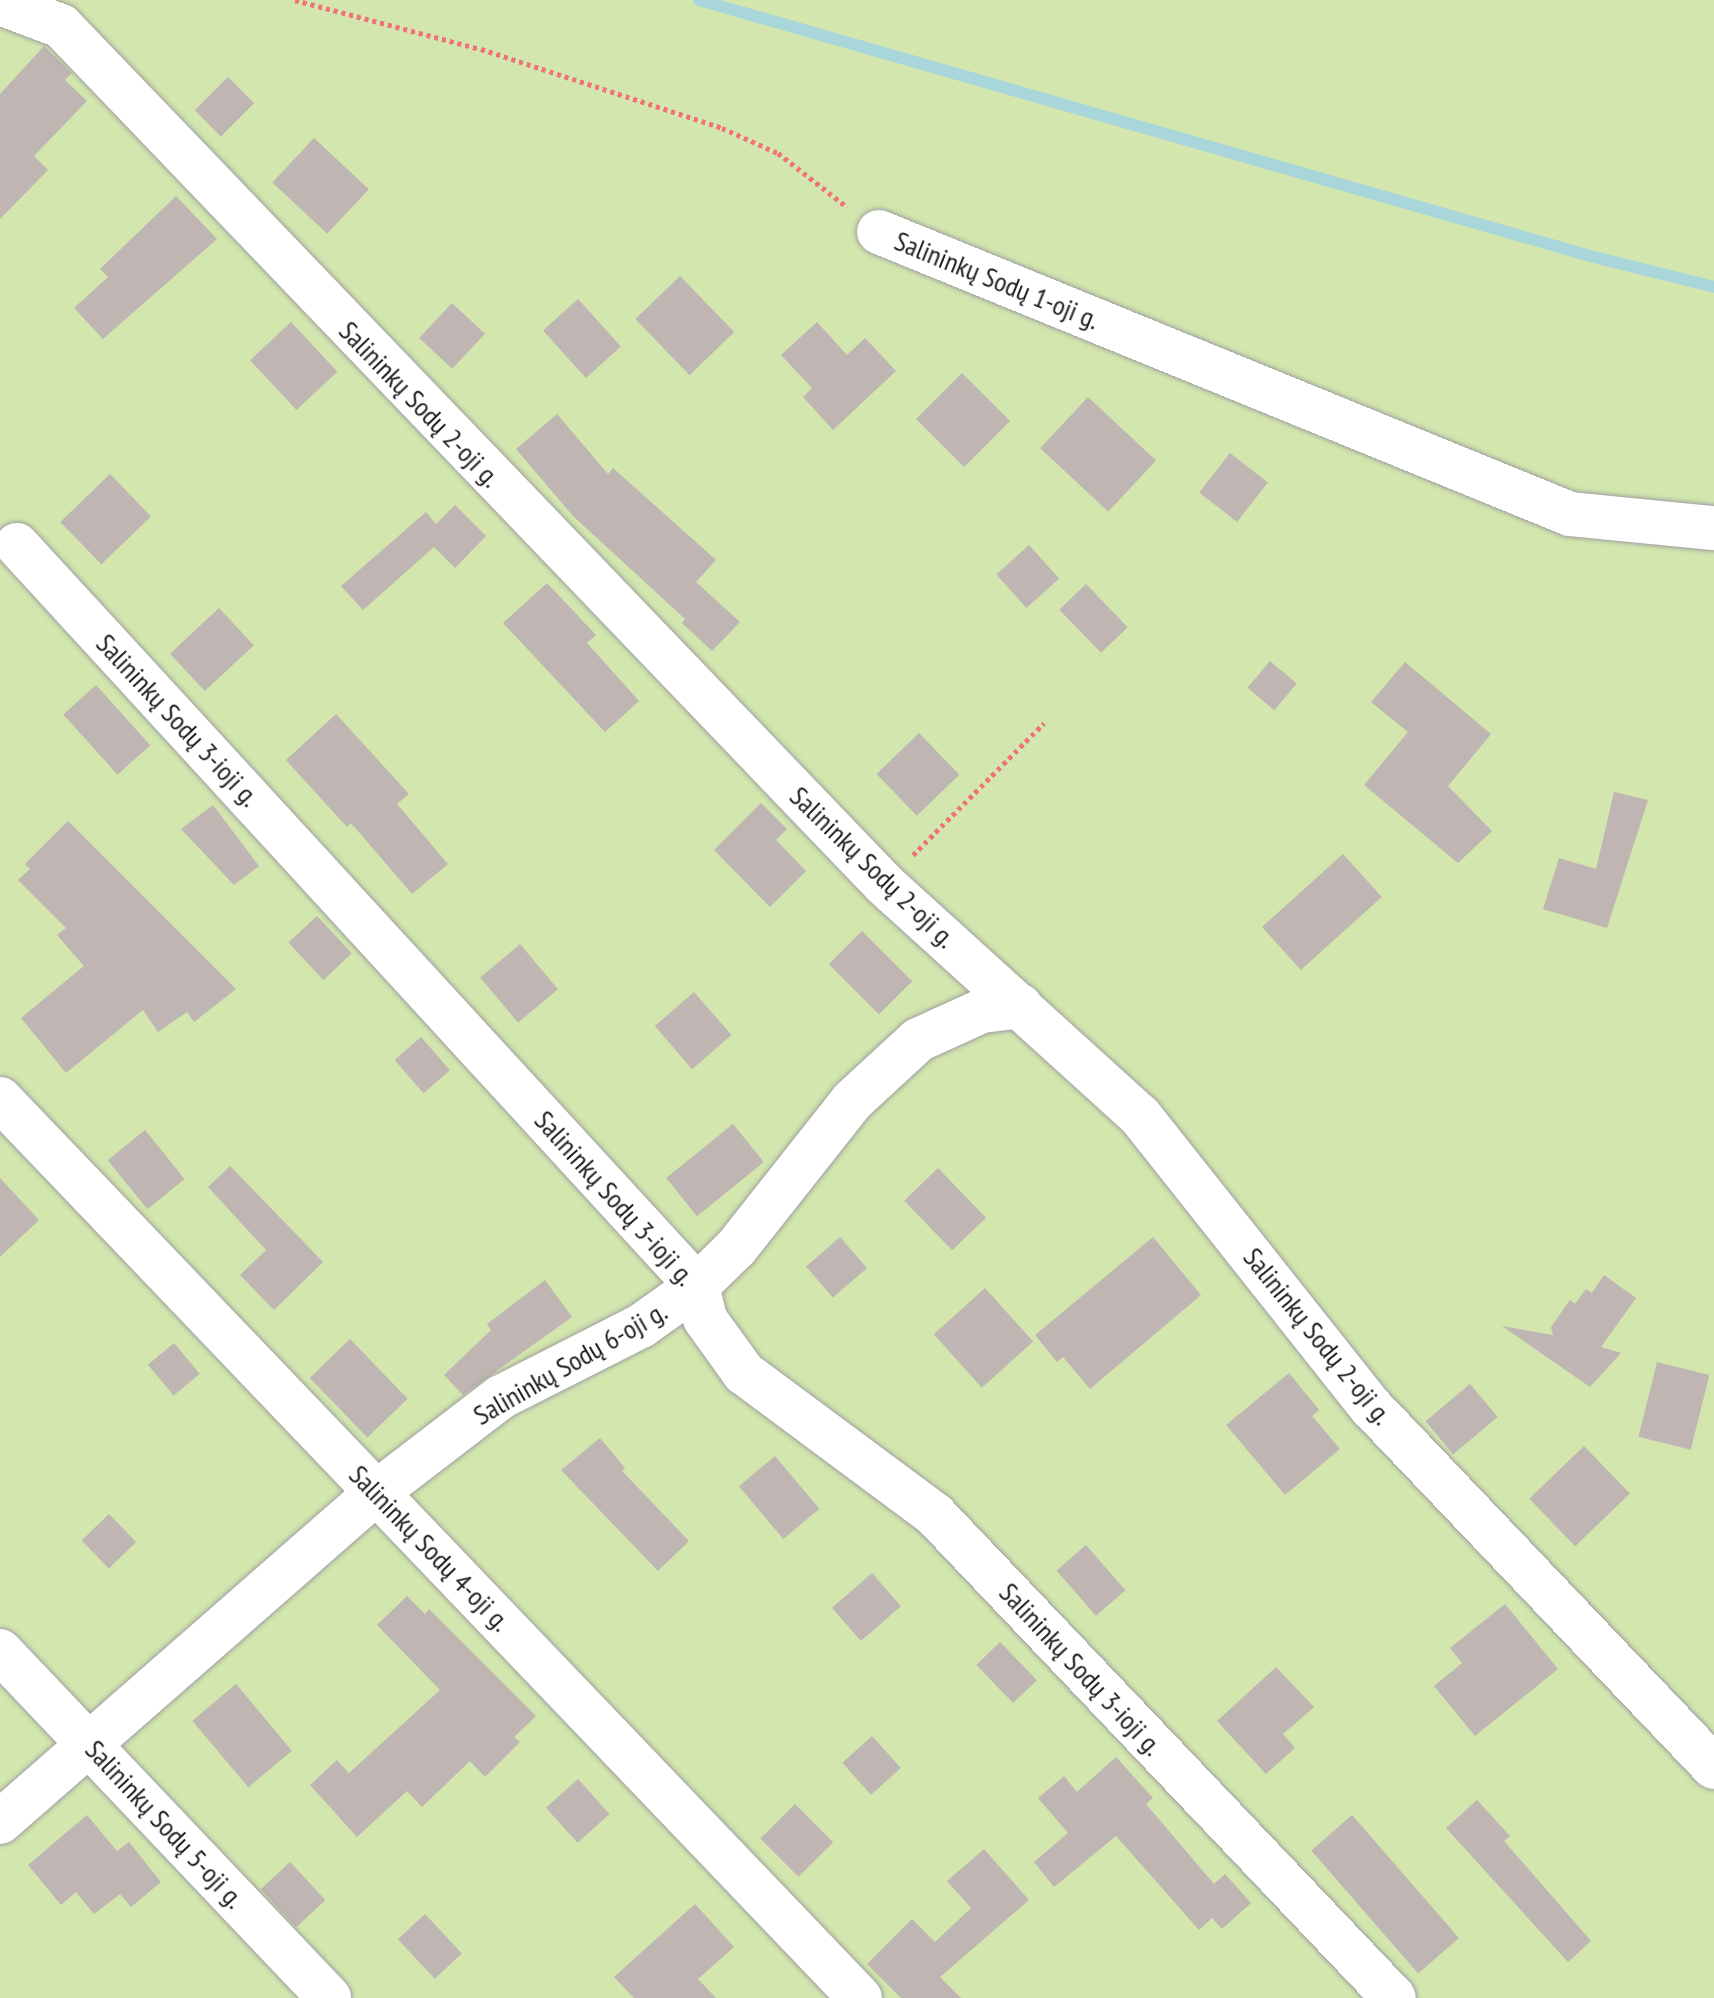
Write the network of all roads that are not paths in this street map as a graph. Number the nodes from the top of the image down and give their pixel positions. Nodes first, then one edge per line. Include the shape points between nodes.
1 (0, 3) edge
2 (879, 232) road end
3 (1714, 528) edge
4 (17, 545) dead end
5 (1021, 1006) junction
6 (0, 1099) edge
7 (697, 1286) junction
8 (377, 1492) junction
9 (0, 1651) edge
10 (88, 1743) junction
11 (1714, 1767) edge
12 (0, 1822) edge
13 (329, 1998) edge
14 (860, 1998) edge
15 (1394, 1998) edge

1 - 5 street, Salininkų Sodų 2-oji g. via 61,26 884,884
2 - 3 street, Salininkų Sodų 1-oji g. via 1570,514
4 - 7 street, Salininkų Sodų 3-ioji g.
5 - 7 street, Salininkų Sodų 6-oji g. via 982,1011 948,1025 884,1068 736,1248
5 - 11 street, Salininkų Sodų 2-oji g. via 1140,1116 1371,1407
6 - 8 street, Salininkų Sodų 4-oji g.
7 - 8 street, Salininkų Sodų 6-oji g. via 641,1326 501,1397
7 - 15 street, Salininkų Sodų 3-ioji g. via 705,1319 744,1373 935,1515
8 - 10 street, Salininkų Sodų 6-oji g.
8 - 14 street, Salininkų Sodų 4-oji g.
9 - 10 street, Salininkų Sodų 5-oji g.
10 - 12 street, Salininkų Sodų 6-oji g.
10 - 13 street, Salininkų Sodų 5-oji g.

